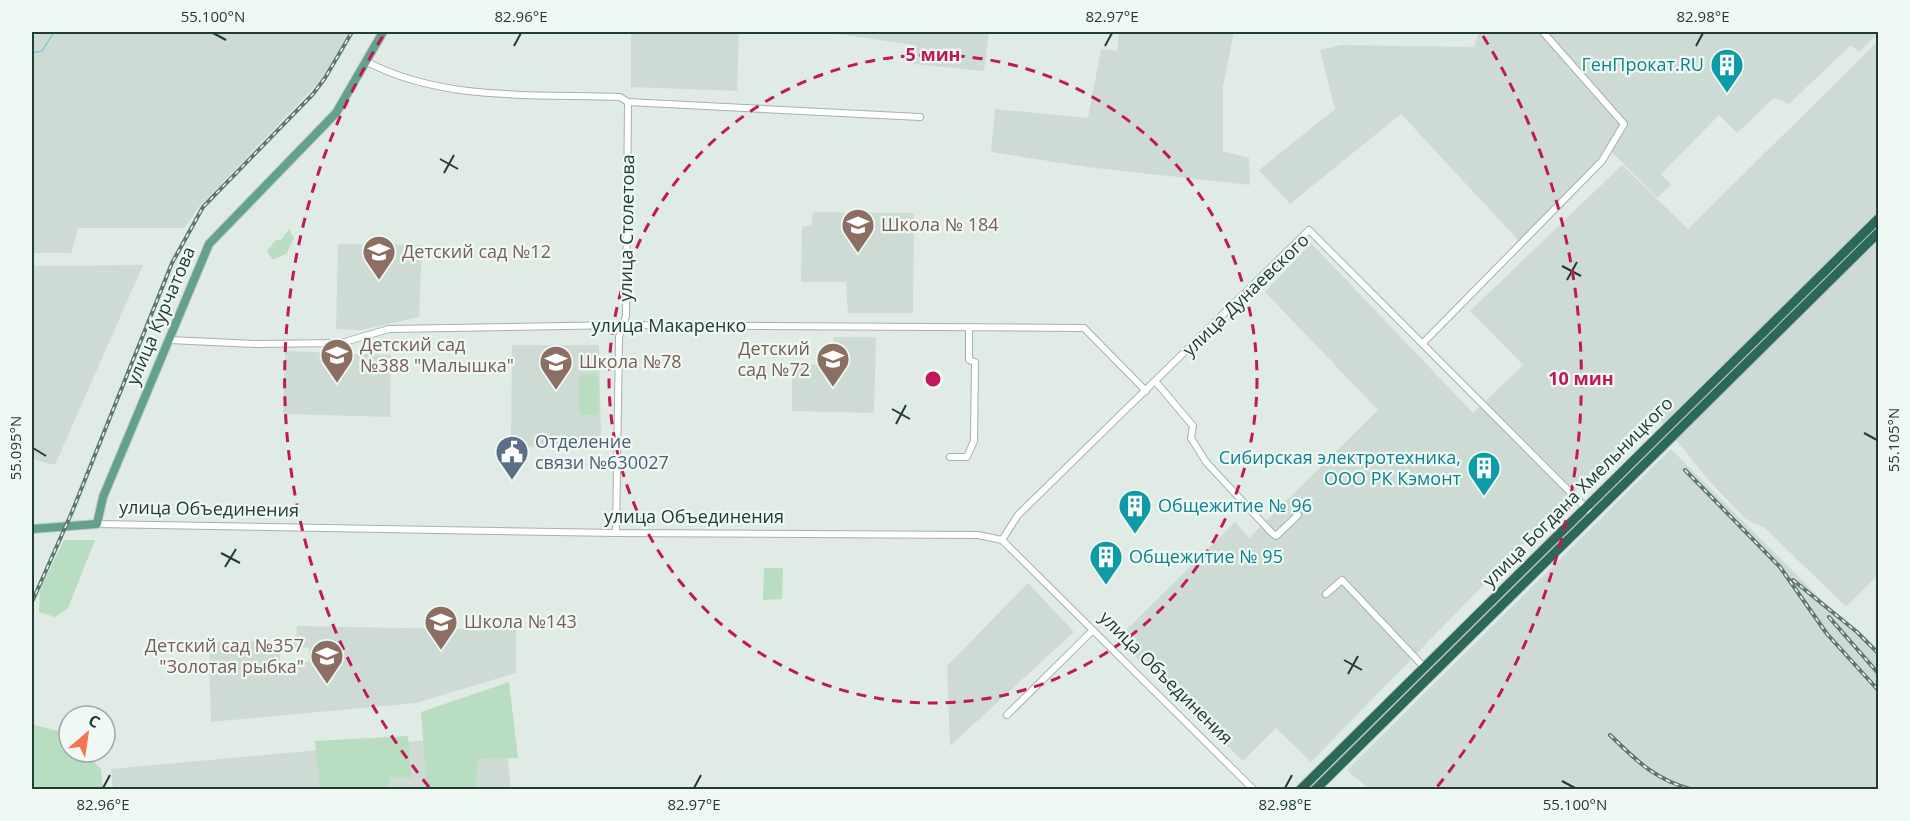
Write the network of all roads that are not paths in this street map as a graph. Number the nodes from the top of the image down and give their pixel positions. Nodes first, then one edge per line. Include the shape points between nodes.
1 (383, 32) edge
2 (1543, 32) edge
3 (365, 61) junction
4 (628, 102) junction
5 (920, 117) dead end
6 (1878, 219) edge
7 (1878, 233) edge
8 (624, 325) junction
9 (969, 327) junction
10 (169, 340) junction
11 (1423, 342) junction
12 (1156, 382) junction
13 (1146, 391) junction
14 (950, 457) dead end
15 (1589, 511) junction
16 (1298, 515) dead end
17 (97, 524) junction
18 (32, 529) edge
19 (616, 533) junction
20 (1002, 540) junction
21 (1326, 594) dead end
22 (1093, 630) junction
23 (1424, 667) junction
24 (1007, 715) dead end
25 (1254, 789) edge
26 (1300, 789) edge
27 (1315, 789) edge

1 - 3 main road, улица Курчатова
2 - 11 street via 1624,124 1602,161
3 - 4 street via 449,89 620,97
3 - 10 main road, улица Курчатова via 336,113 209,244
4 - 5 street
4 - 8 street, улица Столетова
6 - 15 highway, улица Богдана Хмельницкого
7 - 15 highway, улица Богдана Хмельницкого
8 - 9 street, улица Макаренко
8 - 10 street, улица Макаренко via 389,329 341,343
8 - 19 street, улица Столетова via 619,337
9 - 13 street, улица Макаренко via 1084,328
9 - 14 street via 969,360 975,362 974,441 967,457
10 - 17 main road, улица Курчатова via 103,497
11 - 12 street, улица Дунаевского via 1309,230
11 - 15 street, улица Дунаевского
12 - 13 street, улица Дунаевского
12 - 16 street via 1193,426 1191,438 1206,462 1271,532 1276,536
13 - 20 street, улица Дунаевского via 1018,515
15 - 23 highway, улица Богдана Хмельницкого
15 - 27 highway, улица Богдана Хмельницкого
17 - 18 main road, улица Объединения
17 - 19 street, улица Объединения
19 - 20 street, улица Объединения via 978,535
20 - 22 street, улица Объединения
21 - 23 street via 1342,580
22 - 24 street
22 - 25 street, улица Объединения
23 - 26 highway, улица Богдана Хмельницкого

